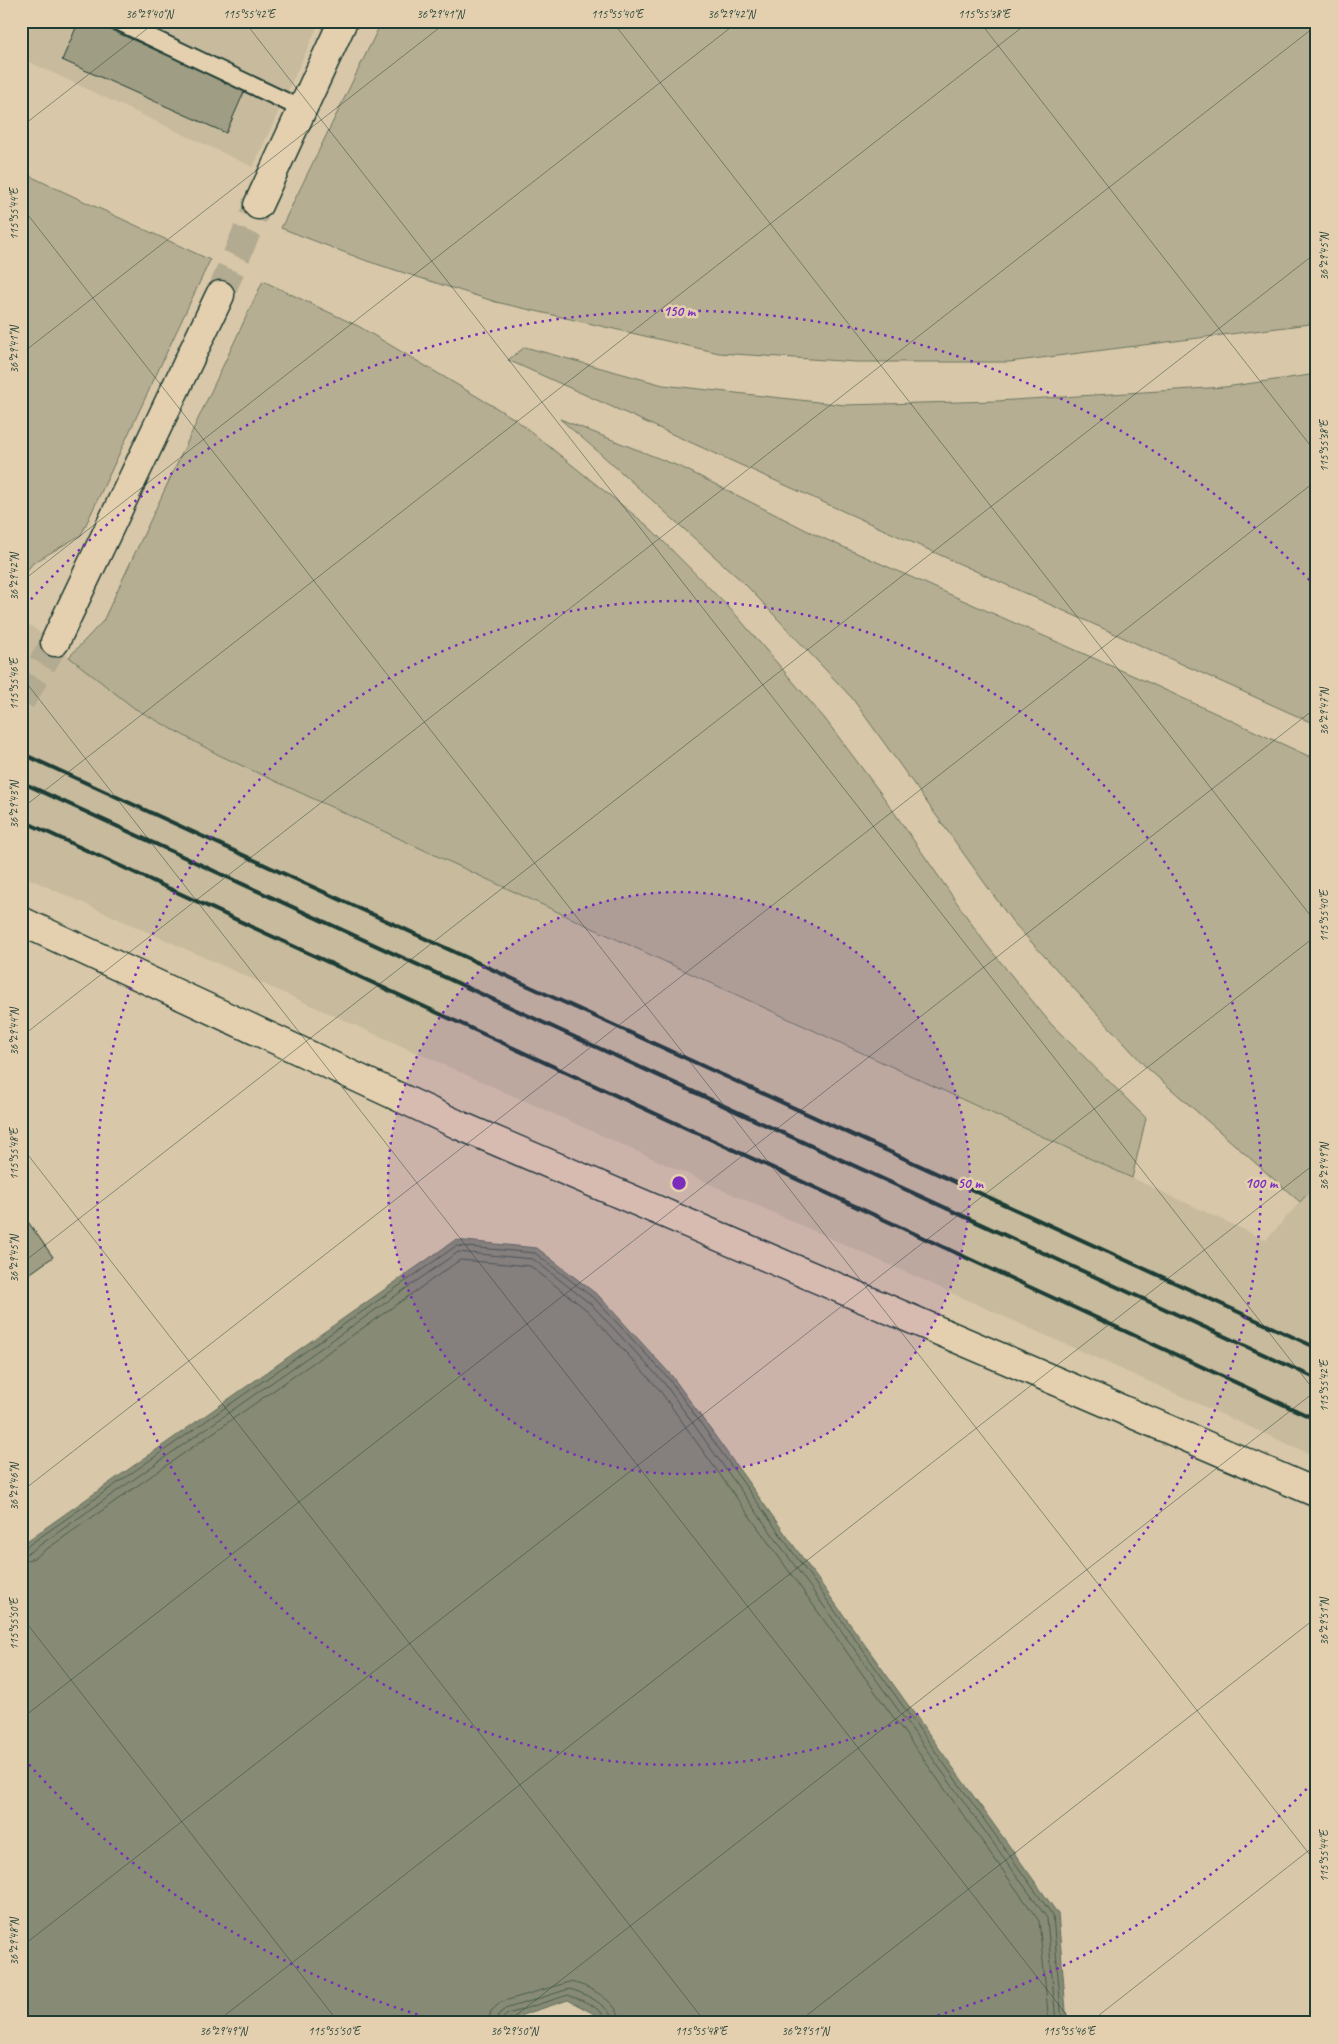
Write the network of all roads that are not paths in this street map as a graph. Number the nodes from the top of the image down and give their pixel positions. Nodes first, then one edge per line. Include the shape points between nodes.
1 (116, 21) edge
2 (344, 21) edge
3 (302, 109) junction
4 (258, 205) tunnel mouth
5 (220, 295) tunnel mouth
6 (55, 642) tunnel mouth
7 (21, 921) edge
8 (1317, 1493) edge

1 - 3 lane
2 - 3 street
3 - 4 street
5 - 6 street
7 - 8 street via 461,1126

